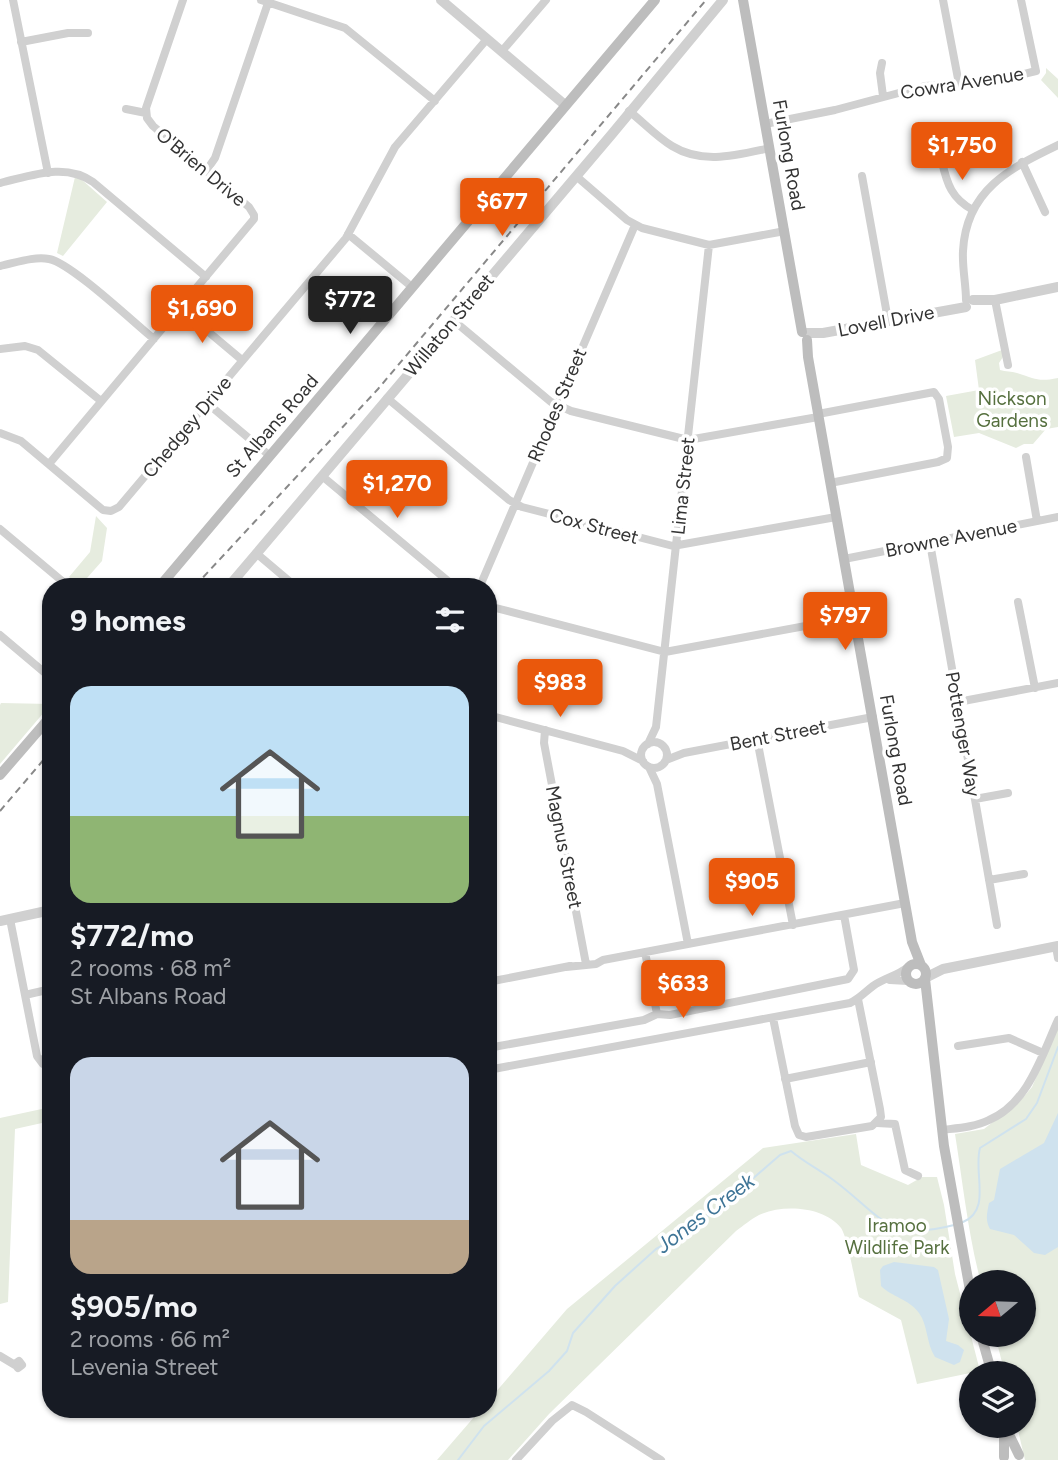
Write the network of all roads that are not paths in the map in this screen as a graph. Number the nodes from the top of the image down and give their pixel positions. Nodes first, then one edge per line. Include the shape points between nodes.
1 (13, 0) edge
2 (183, 0) edge
3 (441, 0) edge
4 (546, 0) edge
5 (655, 0) edge
6 (723, 0) edge
7 (743, 0) edge
8 (943, 0) edge
9 (1021, 0) edge
10 (264, 1) edge
11 (88, 33) dead end
12 (486, 39) junction
13 (22, 42) junction
14 (502, 51) junction
15 (882, 63) dead end
16 (959, 84) junction
17 (883, 96) junction
18 (435, 101) junction
19 (565, 105) junction
20 (126, 109) dead end
21 (629, 111) junction
22 (146, 113) junction
23 (765, 124) junction
24 (1058, 145) edge
25 (770, 148) junction
26 (942, 162) dead end
27 (1022, 162) junction
28 (206, 171) junction
29 (48, 173) junction
30 (576, 176) junction
31 (862, 176) dead end
32 (0, 183) edge
33 (973, 210) junction
34 (1045, 212) dead end
35 (635, 225) junction
36 (785, 231) junction
37 (348, 234) junction
38 (709, 244) junction
39 (0, 266) edge
40 (206, 277) junction
41 (412, 287) junction
42 (1058, 287) edge
43 (991, 300) junction
44 (969, 302) junction
45 (180, 308) junction
46 (453, 320) junction
47 (888, 320) junction
48 (805, 336) junction
49 (154, 339) junction
50 (0, 349) edge
51 (242, 360) junction
52 (1007, 365) dead end
53 (387, 398) junction
54 (101, 401) junction
55 (207, 403) junction
56 (558, 406) junction
57 (818, 415) junction
58 (0, 433) edge
59 (688, 440) junction
60 (270, 456) junction
61 (1026, 457) dead end
62 (49, 464) junction
63 (322, 476) junction
64 (830, 483) junction
65 (515, 504) junction
66 (836, 517) junction
67 (1058, 517) edge
68 (1037, 521) junction
69 (0, 530) edge
70 (930, 542) junction
71 (676, 546) junction
72 (257, 553) junction
73 (844, 559) junction
74 (58, 578) edge
75 (167, 578) edge
76 (236, 578) edge
77 (286, 578) edge
78 (444, 578) edge
79 (483, 578) edge
80 (1018, 603) dead end
81 (497, 608) edge
82 (855, 617) junction
83 (0, 635) edge
84 (664, 652) junction
85 (42, 670) edge
86 (1058, 683) edge
87 (1035, 688) junction
88 (958, 702) junction
89 (497, 717) edge
90 (873, 717) junction
91 (42, 726) edge
92 (656, 727) junction
93 (545, 730) junction
94 (758, 739) junction
95 (646, 745) junction
96 (664, 747) junction
97 (623, 751) junction
98 (684, 753) junction
99 (664, 763) junction
100 (646, 764) junction
101 (0, 775) edge
102 (657, 784) junction
103 (1009, 793) dead end
104 (975, 799) junction
105 (1024, 874) dead end
106 (989, 880) junction
107 (905, 903) junction
108 (42, 912) edge
109 (844, 915) junction
110 (5, 920) edge
111 (793, 925) junction
112 (997, 925) dead end
113 (688, 944) junction
114 (1057, 946) edge
115 (645, 952) junction
116 (1058, 958) edge
117 (585, 962) junction
118 (918, 970) junction
119 (497, 980) edge
120 (882, 981) junction
121 (911, 982) junction
122 (42, 991) edge
123 (25, 995) junction
124 (859, 999) junction
125 (657, 1012) junction
126 (927, 1014) junction
127 (773, 1018) junction
128 (1058, 1020) edge
129 (497, 1046) edge
130 (957, 1046) dead end
131 (1043, 1053) junction
132 (871, 1062) junction
133 (42, 1063) edge
134 (497, 1068) edge
135 (785, 1079) junction
136 (877, 1123) junction
137 (942, 1130) junction
138 (918, 1175) dead end
139 (966, 1270) edge
140 (3, 1358) edge
141 (16, 1363) dead end
142 (1004, 1438) edge
143 (1011, 1438) edge
144 (1021, 1457) edge
145 (1003, 1459) edge
146 (516, 1460) edge
147 (661, 1460) edge

1 - 13 street
2 - 22 street, O'Brien Drive
3 - 12 street
4 - 14 street
5 - 19 main road, St Albans Road
6 - 21 street, Willaton Street
7 - 23 main road, Furlong Road
8 - 16 street
9 - 16 street, Cowra Avenue via 1036,71 992,82
10 - 18 street via 345,28
10 - 28 street via 215,158
11 - 13 street
12 - 14 street
12 - 18 street, Chedgey Drive
13 - 29 street
14 - 19 street
15 - 17 street
16 - 17 street, Cowra Avenue
17 - 23 street, Cowra Avenue
18 - 37 street, Chedgey Drive via 395,147
19 - 41 main road, St Albans Road
20 - 22 street
21 - 25 street via 670,145 696,155 712,158
21 - 30 street, Willaton Street
22 - 28 street, O'Brien Drive via 149,123
23 - 25 main road, Furlong Road
24 - 27 street
25 - 36 main road, Furlong Road
26 - 33 street via 954,197
27 - 33 street via 997,179
27 - 34 street
28 - 40 street, O'Brien Drive via 254,215
29 - 32 street
29 - 40 street via 66,170 86,177
30 - 35 street
30 - 46 street, Willaton Street
31 - 47 street
33 - 44 street via 962,252
35 - 38 street
35 - 56 street, Rhodes Street
36 - 38 street
36 - 48 main road, Furlong Road
37 - 41 street
37 - 51 street, Chedgey Drive
38 - 59 street, Lima Street
39 - 49 street via 38,258 57,261
40 - 45 street
41 - 60 main road, St Albans Road
42 - 43 street, Lovell Drive
43 - 44 street, Lovell Drive
43 - 52 street
44 - 47 street, Lovell Drive
45 - 49 street
45 - 51 street
46 - 53 street, Willaton Street
46 - 56 street
47 - 48 street, Lovell Drive
48 - 57 main road, Furlong Road
49 - 54 street
50 - 54 street via 24,346 37,350
51 - 55 street, Chedgey Drive
53 - 63 street, Willaton Street
53 - 65 street, Cox Street
54 - 62 street
55 - 60 street
55 - 62 street, Chedgey Drive via 111,511 103,510
56 - 59 street
56 - 65 street, Rhodes Street
57 - 59 street
57 - 64 main road, Furlong Road
57 - 64 street via 934,392 948,447 947,458 938,462
58 - 62 street via 22,441
59 - 71 street, Lima Street
60 - 75 main road, St Albans Road
61 - 68 street
63 - 72 street, Willaton Street
63 - 78 street
64 - 66 main road, Furlong Road
65 - 71 street, Cox Street
65 - 79 street, Rhodes Street
66 - 71 street, Cox Street
66 - 73 main road, Furlong Road
67 - 68 street, Browne Avenue
68 - 70 street, Browne Avenue
69 - 74 street
70 - 73 street, Browne Avenue
70 - 88 street, Pottenger Way
71 - 84 street, Lima Street
72 - 76 street, Willaton Street
72 - 77 street
73 - 82 main road, Furlong Road
80 - 87 street
81 - 84 street
82 - 84 street
82 - 90 main road, Furlong Road
83 - 85 street
84 - 92 street, Lima Street
86 - 87 street
87 - 88 street
88 - 104 street, Pottenger Way
89 - 93 street
90 - 94 street, Bent Street
90 - 107 main road, Furlong Road
91 - 101 main road
92 - 95 street, Lima Street
92 - 96 street, Lima Street
93 - 97 street
93 - 117 street, Magnus Street
94 - 98 street, Bent Street
94 - 111 street
95 - 96 street via 655,742
95 - 97 street
95 - 100 street via 641,754
96 - 98 street, Bent Street
96 - 99 street
97 - 100 street
98 - 99 street, Bent Street
99 - 100 street via 656,768
99 - 102 street
100 - 102 street
102 - 113 street
103 - 104 street
104 - 106 street, Pottenger Way
105 - 106 street
106 - 112 street, Pottenger Way
107 - 109 street
107 - 118 main road, Furlong Road
108 - 110 street
109 - 111 street
109 - 125 street via 854,970 848,979
110 - 123 street
111 - 113 street
113 - 115 street
114 - 116 street
114 - 118 street
115 - 117 street
115 - 125 street
117 - 119 street
118 - 120 street
118 - 121 main road via 920,983
118 - 121 main road via 905,972
118 - 126 main road, Furlong Road
120 - 121 street
120 - 124 street
121 - 126 main road, Furlong Road
122 - 123 street
123 - 133 street
124 - 127 street
124 - 132 street
125 - 129 street via 648,1019
126 - 137 main road, Furlong Road
127 - 134 street
127 - 135 street
128 - 131 street
130 - 131 street via 1009,1038
131 - 137 street via 1014,1104 986,1122
132 - 135 street
132 - 136 street via 881,1117
135 - 136 street via 799,1135
136 - 138 street via 895,1124 905,1170
137 - 139 main road, Furlong Road
140 - 141 street
142 - 145 main road
143 - 144 main road
144 - 145 main road via 1009,1453
146 - 147 street via 572,1405

